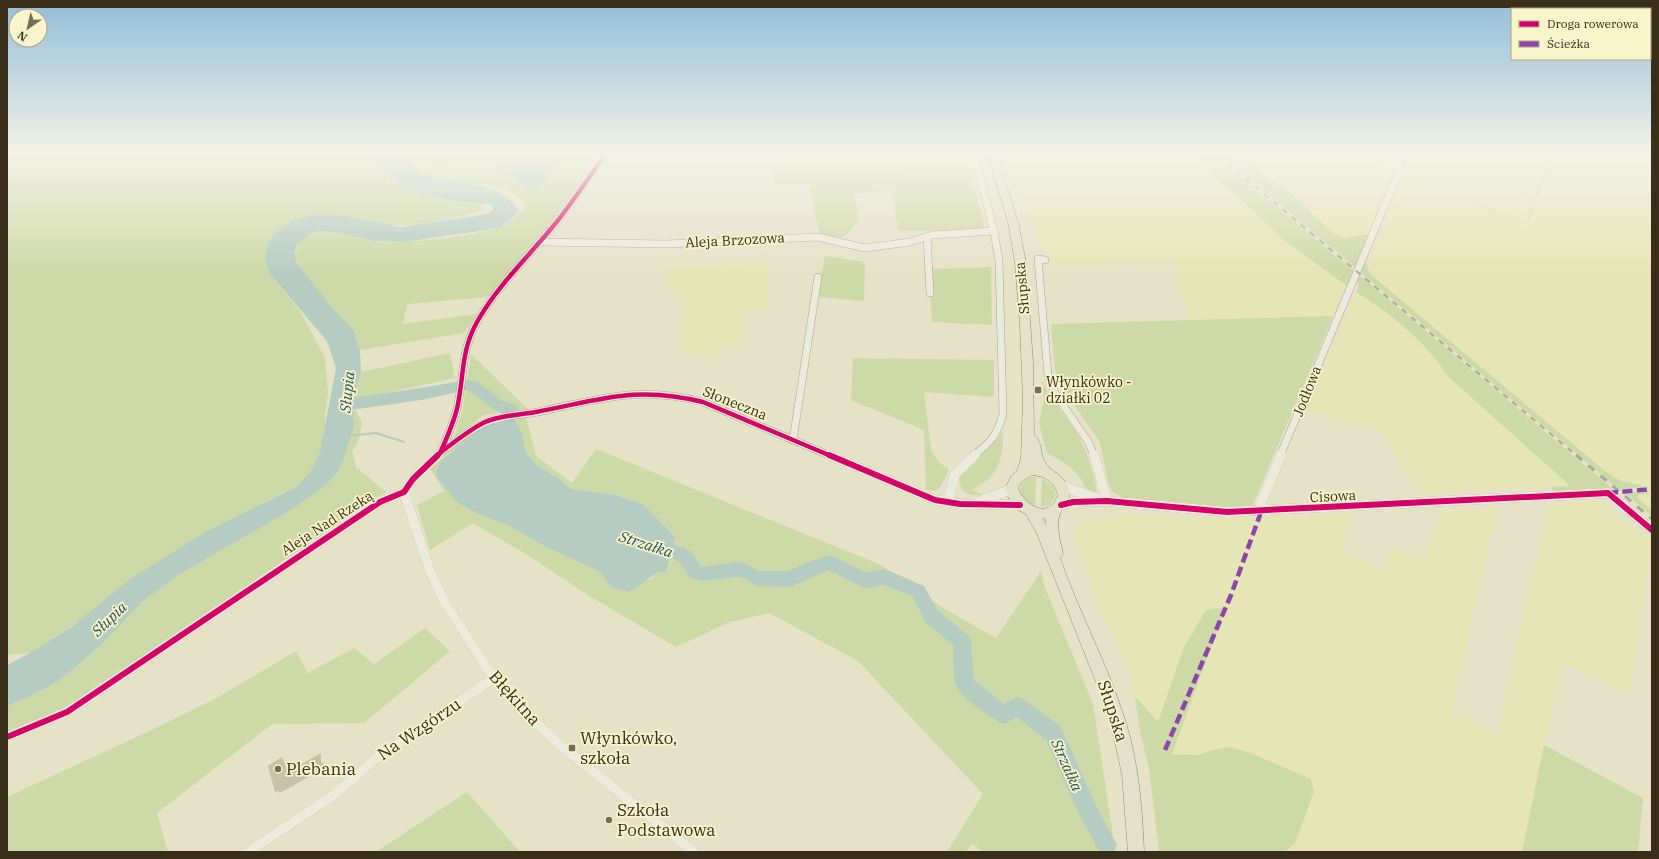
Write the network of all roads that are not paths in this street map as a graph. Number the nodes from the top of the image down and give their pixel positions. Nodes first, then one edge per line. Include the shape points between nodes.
1 (576, 195) edge
2 (985, 195) edge
3 (1004, 195) edge
4 (1388, 195) edge
5 (994, 231) junction
6 (927, 237) junction
7 (540, 242) junction
8 (1045, 260) dead end
9 (818, 277) dead end
10 (930, 293) dead end
11 (1028, 425) junction
12 (793, 440) junction
13 (440, 453) junction
14 (1045, 472) junction
15 (1023, 473) junction
16 (1062, 486) junction
17 (1012, 488) junction
18 (404, 492) junction
19 (1107, 501) junction
20 (948, 502) junction
21 (971, 505) junction
22 (1026, 508) junction
23 (1057, 508) junction
24 (1261, 512) junction
25 (1652, 530) edge
26 (1060, 577) junction
27 (494, 678) junction
28 (7, 737) edge
29 (248, 852) edge
30 (694, 852) edge
31 (1136, 852) edge

1 - 7 street, Aleja Nad Rzeką
2 - 5 street
3 - 11 main road, Słupska via 1014,230 1022,278 1027,350
4 - 24 street, Jodłowa via 1261,503
5 - 6 street, Aleja Brzozowa
5 - 20 street via 1000,272 1002,420 991,442 959,469 952,482
6 - 7 street, Aleja Brzozowa via 865,248 817,237 667,244
6 - 10 street
7 - 13 street, Aleja Nad Rzeką via 494,297 477,322 467,344 454,420
8 - 19 street via 1038,259 1048,375 1056,395 1089,443
9 - 12 street
11 - 14 main road, Słupska via 1037,458
11 - 15 main road, Słupska
12 - 13 street, Słoneczna via 683,396 662,392 631,392 498,418 476,428
12 - 20 street, Słoneczna via 920,494
13 - 18 street, Aleja Nad Rzeką
14 - 15 main road via 1030,470
14 - 16 main road
15 - 17 main road via 1016,478
16 - 19 street, Cisowa via 1073,492
16 - 23 main road via 1064,496
17 - 21 street, Słoneczna via 1002,495
17 - 22 main road via 1014,498
18 - 27 street, Błękitna via 430,570 445,603
18 - 28 street, Aleja Nad Rzeką via 380,502 355,518 67,712
19 - 23 street, Cisowa via 1073,502
19 - 24 street, Cisowa via 1202,511
20 - 21 street, Słoneczna
21 - 22 street, Słoneczna
22 - 23 main road via 1042,514
22 - 26 main road, Słupska via 1041,526
23 - 26 main road, Słupska via 1052,526
24 - 25 street, Cisowa via 1608,493
26 - 31 main road, Słupska via 1120,727 1131,780
27 - 29 street, Na Wzgórzu via 374,760 334,796
27 - 30 street, Błękitna via 560,745

